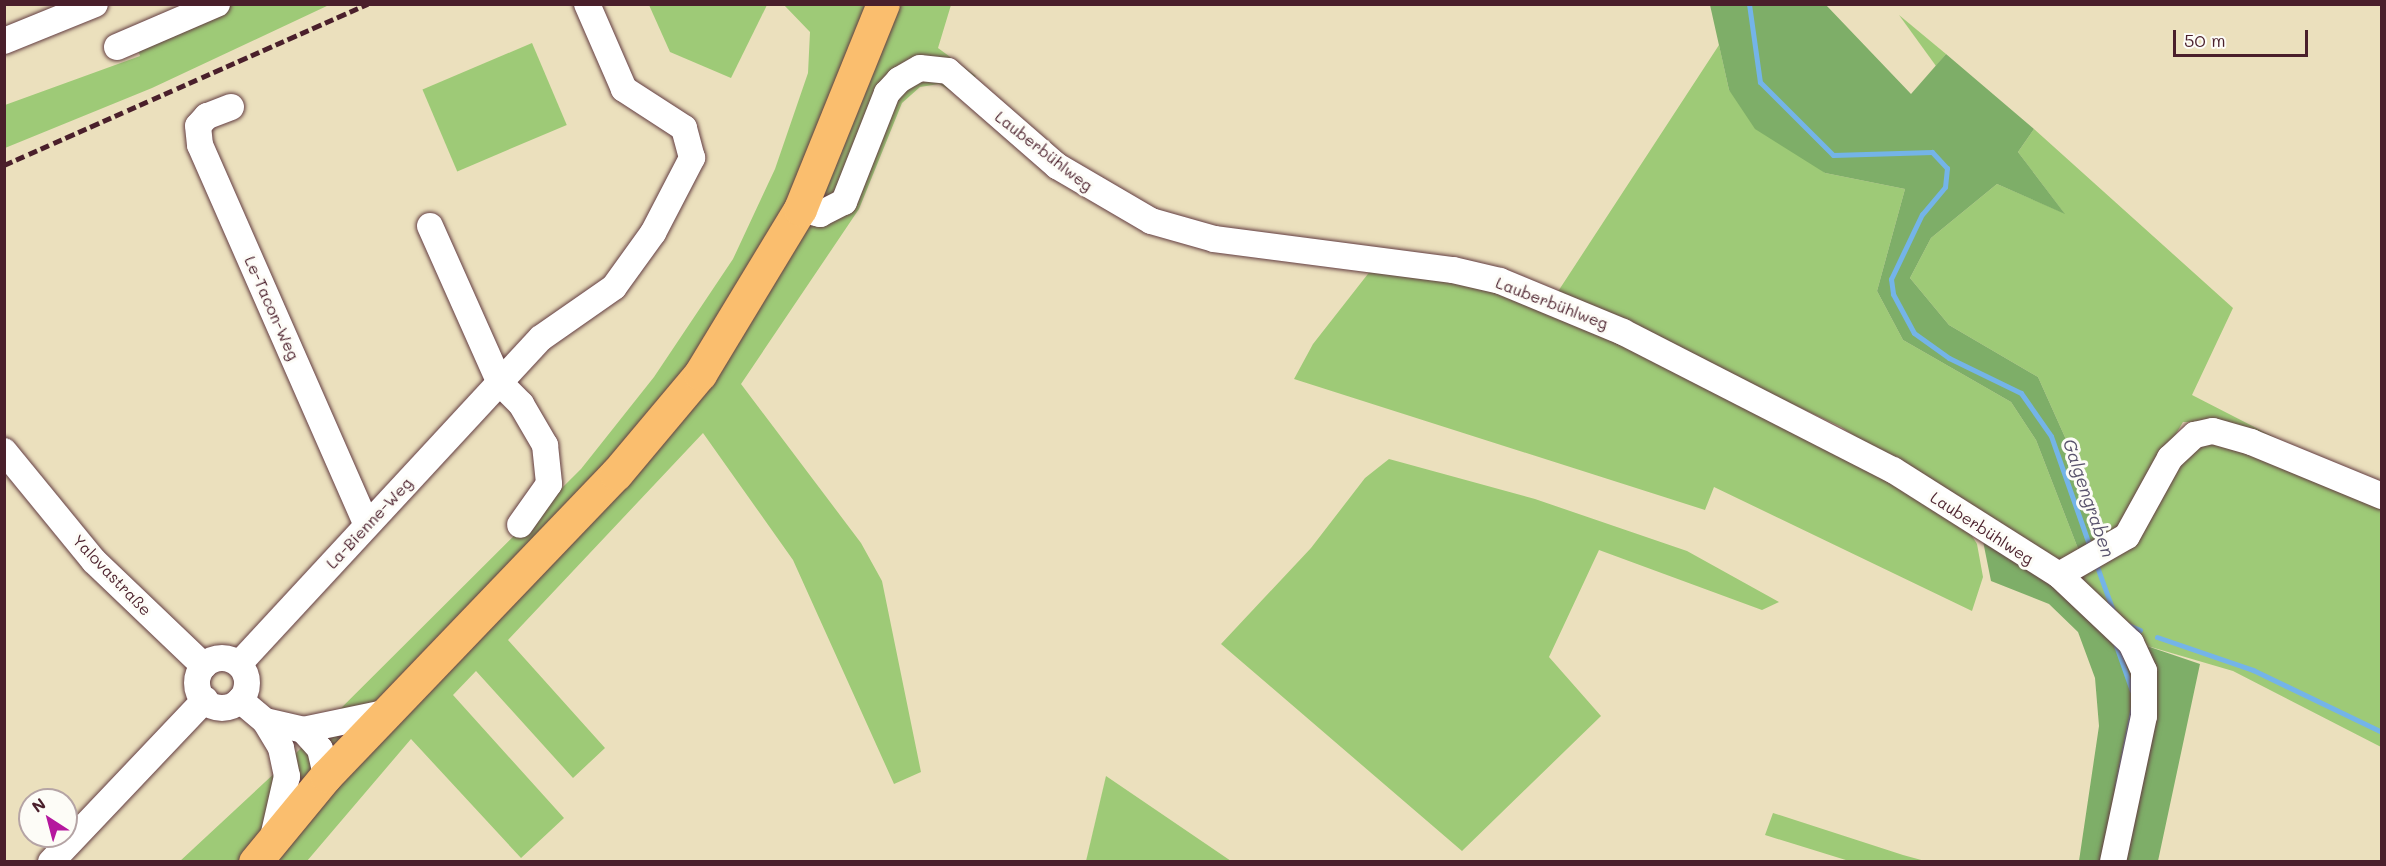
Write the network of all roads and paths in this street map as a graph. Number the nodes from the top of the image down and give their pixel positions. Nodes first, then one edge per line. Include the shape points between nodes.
1 (94, 4) edge
2 (217, 4) edge
3 (587, 4) edge
4 (864, 4) edge
5 (883, 4) edge
6 (4, 41) edge
7 (117, 47) dead end
8 (864, 48) junction
9 (231, 107) dead end
10 (800, 209) junction
11 (430, 226) dead end
12 (500, 382) junction
13 (4, 451) edge
14 (2382, 496) edge
15 (367, 525) junction
16 (520, 525) dead end
17 (2070, 571) junction
18 (239, 664) junction
19 (204, 666) junction
20 (205, 700) junction
21 (240, 700) junction
22 (389, 712) junction
23 (265, 721) junction
24 (303, 730) junction
25 (281, 748) junction
26 (326, 776) junction
27 (264, 849) edge
28 (51, 861) edge
29 (2113, 861) edge

1 - 6 street
2 - 7 street
3 - 12 street, La-Bienne-Weg via 624,89 684,128 692,158 653,233 614,287 541,338
4 - 8 main road
5 - 8 main road
8 - 10 main road
9 - 15 street, Le-Tacon-Weg via 202,121 200,144
10 - 17 street, Lauberbühlweg via 820,214 844,202 887,93 899,80 920,68 948,71 1057,165 1151,221 1214,239 1454,270 1559,304 1893,470
10 - 22 main road via 700,374 616,474
11 - 12 street
12 - 15 street, La-Bienne-Weg
12 - 16 street via 521,404 545,445 549,484
13 - 19 street, Yalovastraße via 94,561
14 - 17 street via 2252,442 2213,431 2195,435 2170,458 2127,536 2113,549
15 - 18 street, La-Bienne-Weg
17 - 29 street, Lauberbühlweg via 2097,612 2131,643 2144,671 2144,716
18 - 19 street via 218,658
18 - 21 street via 248,682
19 - 20 street via 197,681
20 - 21 street via 221,708
20 - 28 street
21 - 23 street
22 - 24 street
22 - 26 main road
23 - 24 street
23 - 25 street
24 - 26 street via 320,749
25 - 26 street
25 - 27 street via 287,776
26 - 27 main road

